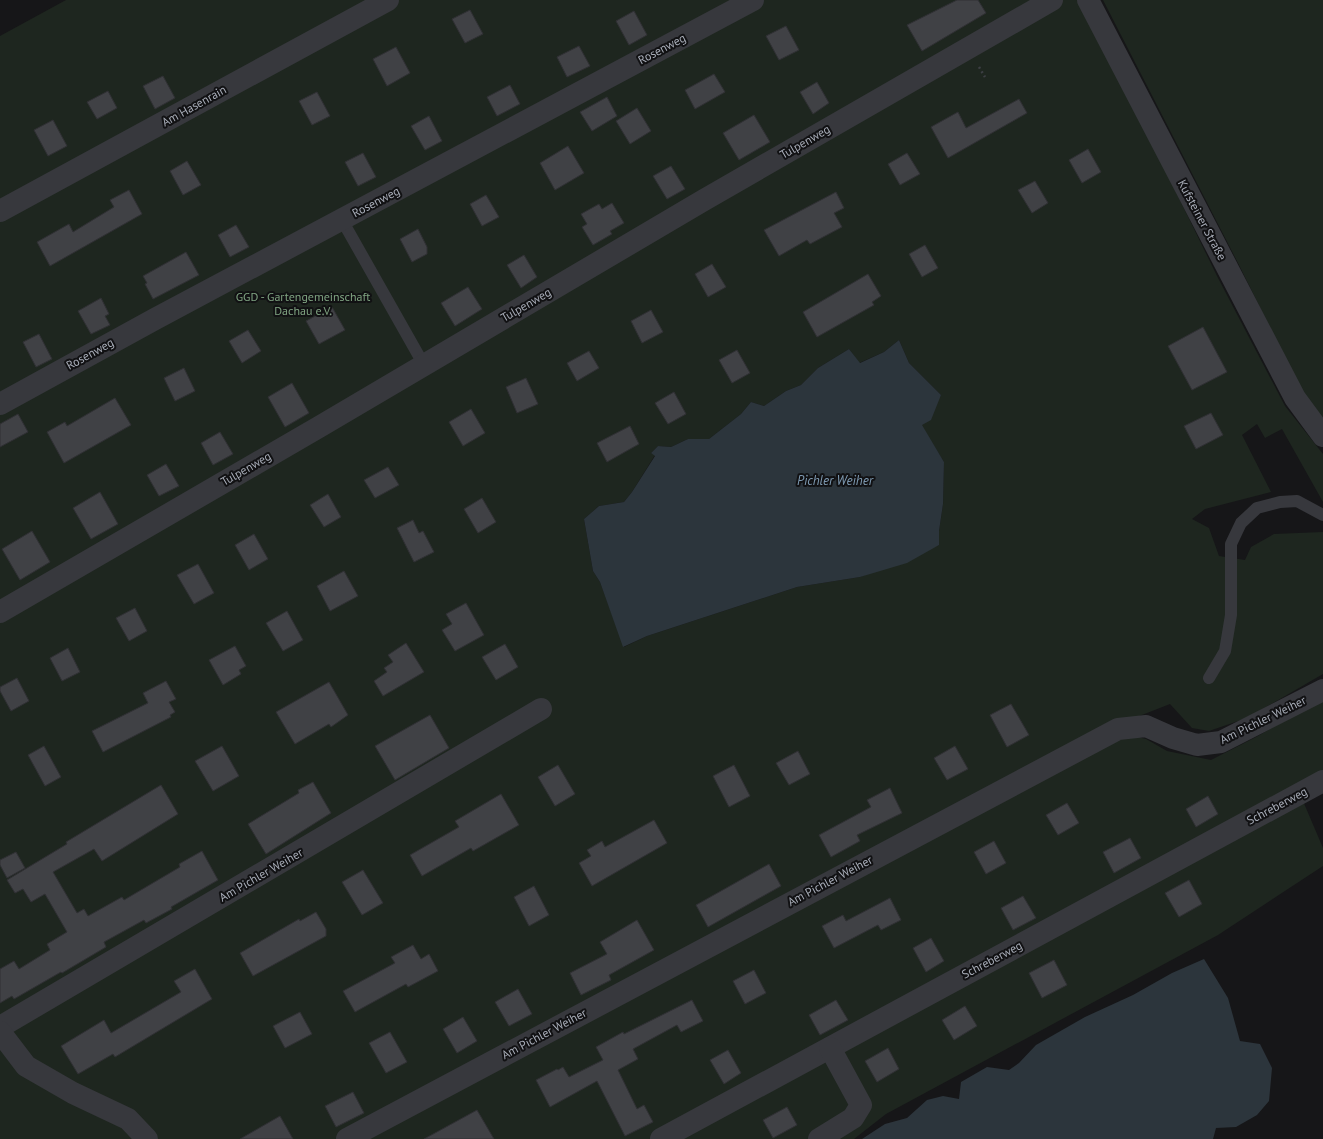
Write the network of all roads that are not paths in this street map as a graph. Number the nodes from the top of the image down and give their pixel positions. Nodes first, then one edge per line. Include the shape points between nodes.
1 (388, 0) edge
2 (753, 0) edge
3 (1052, 0) edge
4 (1088, 0) edge
5 (0, 211) edge
6 (342, 220) junction
7 (424, 365) junction
8 (0, 404) edge
9 (1323, 436) edge
10 (1323, 515) edge
11 (0, 612) edge
12 (1209, 678) dead end
13 (1323, 690) edge
14 (541, 709) dead end
15 (1323, 781) edge
16 (0, 1027) edge
17 (0, 1032) edge
18 (830, 1048) junction
19 (147, 1139) edge
20 (348, 1139) edge
21 (661, 1139) edge
22 (819, 1139) edge

1 - 5 street, Am Hasenrain
2 - 6 street, Rosenweg
3 - 7 street, Tulpenweg
4 - 9 street, Kufsteiner Straße via 1295,398
6 - 7 lane
6 - 8 street, Rosenweg
7 - 11 street, Tulpenweg
10 - 12 lane via 1297,501 1280,502 1257,508 1241,523 1231,544 1231,615 1225,651
13 - 20 street, Am Pichler Weiher via 1221,742 1197,745 1146,726 1118,729
14 - 16 street, Am Pichler Weiher
15 - 18 street, Schreberweg
17 - 19 street via 26,1066 73,1093 128,1119
18 - 21 street, Schreberweg
18 - 22 street via 861,1105 853,1118

